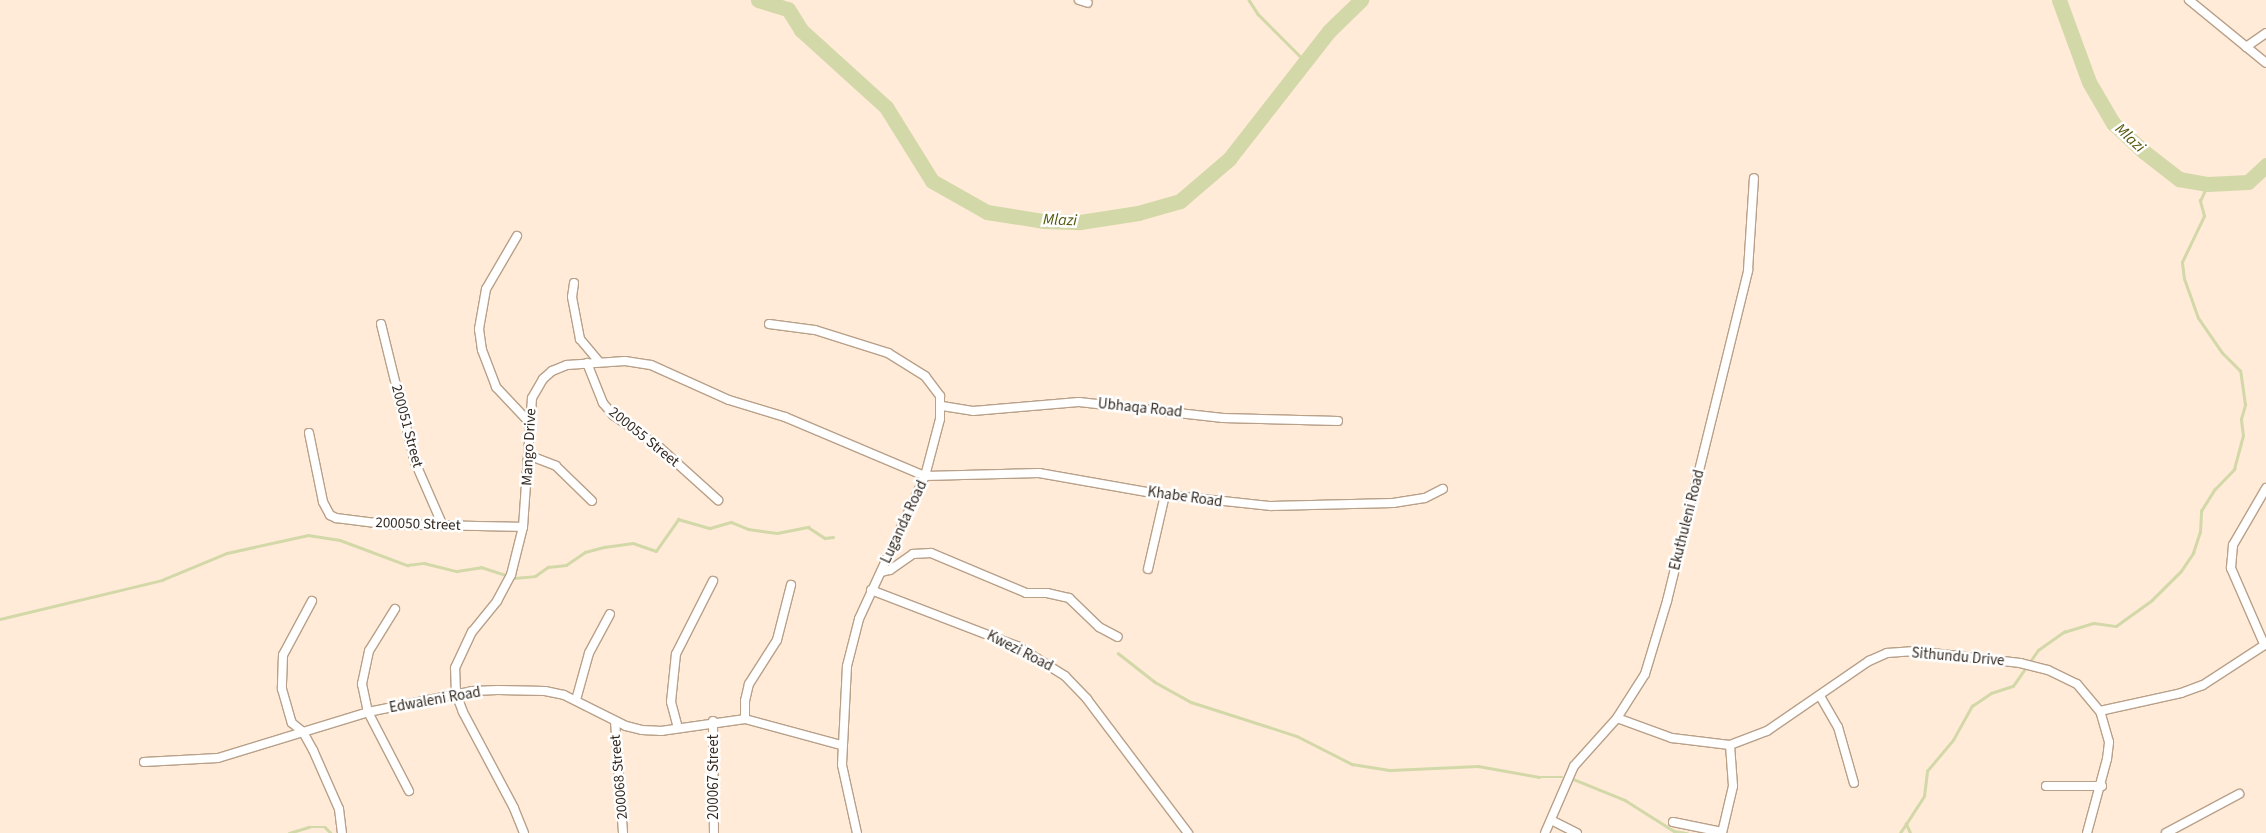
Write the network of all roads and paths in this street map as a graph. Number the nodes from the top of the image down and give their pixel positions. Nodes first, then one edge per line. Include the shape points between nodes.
1 (1079, 0) edge
2 (2189, 0) edge
3 (1088, 3) dead end
4 (2266, 33) edge
5 (2246, 47) junction
6 (2266, 63) edge
7 (1754, 178) dead end
8 (517, 236) dead end
9 (574, 283) dead end
10 (381, 324) dead end
11 (769, 324) dead end
12 (599, 362) junction
13 (587, 363) junction
14 (942, 406) junction
15 (528, 420) junction
16 (1338, 421) dead end
17 (309, 433) dead end
18 (528, 455) junction
19 (925, 476) junction
20 (2266, 488) edge
21 (1443, 489) dead end
22 (1165, 495) junction
23 (592, 500) dead end
24 (718, 500) dead end
25 (443, 526) junction
26 (523, 527) junction
27 (1148, 569) dead end
28 (881, 572) junction
29 (713, 581) dead end
30 (791, 585) dead end
31 (871, 590) junction
32 (312, 601) dead end
33 (396, 609) dead end
34 (610, 614) dead end
35 (1118, 637) dead end
36 (2265, 644) edge
37 (456, 694) junction
38 (1820, 696) junction
39 (576, 700) junction
40 (2100, 711) junction
41 (368, 712) junction
42 (1617, 718) junction
43 (745, 719) junction
44 (615, 721) junction
45 (714, 721) junction
46 (678, 728) junction
47 (303, 732) junction
48 (842, 745) junction
49 (1730, 745) junction
50 (144, 762) dead end
51 (1854, 783) dead end
52 (2046, 786) dead end
53 (2102, 786) junction
54 (408, 791) dead end
55 (2239, 794) dead end
56 (1550, 820) junction
57 (1673, 822) dead end
58 (2176, 831) edge
59 (1722, 832) edge
60 (342, 833) edge
61 (524, 833) edge
62 (623, 833) edge
63 (714, 833) edge
64 (857, 833) edge
65 (1188, 833) edge
66 (1545, 833) edge
67 (1577, 833) edge
68 (2087, 833) edge
69 (2166, 833) edge

1 - 3 street
2 - 5 street
4 - 5 street
5 - 6 street
7 - 42 street, Ekuthuleni Road via 1748,270 1669,592 1645,674
8 - 15 street via 486,289 479,329 482,350 496,387
9 - 12 street via 572,297 580,339
10 - 25 street, 200051 Street via 415,462
11 - 14 street via 844,337 888,353 925,376 940,396
12 - 13 street, Mango Drive
12 - 19 street, Mango Drive via 651,365 729,400 785,417
13 - 15 street, Mango Drive via 560,368 543,379 532,398
13 - 24 street, 200055 Street via 603,403 614,416 658,446
14 - 16 street, Ubhaqa Road via 973,411 1079,402 1223,418
14 - 19 street, Luganda Road
15 - 18 street, Mango Drive
17 - 25 street, 200050 Street via 324,502 330,515 344,520
18 - 23 street via 556,466
18 - 26 street, Mango Drive
19 - 22 street, Khabe Road via 1039,473
19 - 28 street, Luganda Road
20 - 36 street via 2233,546 2231,568
21 - 22 street, Khabe Road via 1412,501 1311,506 1235,504
22 - 27 street
25 - 26 street, 200050 Street
26 - 37 street, Mango Drive via 505,589 460,653 455,668
28 - 31 street, Luganda Road
28 - 35 street via 890,570 912,554 931,553 1026,593 1069,598 1099,627
29 - 46 street via 676,654 671,702
30 - 43 street via 777,640 749,684
31 - 48 street, Luganda Road via 858,619 847,666
31 - 65 street, Kwezi Road via 1017,646 1065,676 1087,699
32 - 47 street via 288,641 280,675 292,723
33 - 41 street via 376,635 363,669 362,684
34 - 39 street via 589,653
36 - 40 street via 2202,685 2181,693
37 - 39 street, Edwaleni Road via 545,691
37 - 41 street, Edwaleni Road
37 - 61 street, Mango Drive
38 - 40 street, Sithundu Drive via 1869,661 1887,653 1915,651 2020,663 2048,670 2077,684
38 - 49 street, Sithundu Drive via 1767,731
38 - 51 street via 1838,727
39 - 44 street, Edwaleni Road
40 - 53 street via 2109,742
41 - 47 street, Edwaleni Road
41 - 54 street
42 - 49 street, Sithundu Drive via 1672,738
42 - 56 street, Ekuthuleni Road via 1574,766
43 - 45 street, Edwaleni Road
43 - 48 street, Edwaleni Road
44 - 46 street, Edwaleni Road via 642,730
44 - 62 street, 200068 Street
45 - 46 street, Edwaleni Road
45 - 63 street, 200067 Street
47 - 50 street, Edwaleni Road via 218,758
47 - 60 street via 339,809
48 - 64 street, Luganda Road via 846,788
49 - 59 street via 1733,786
52 - 53 street
53 - 68 street
55 - 58 street
56 - 66 street, Ekuthuleni Road
56 - 67 street
57 - 59 street
58 - 69 street

